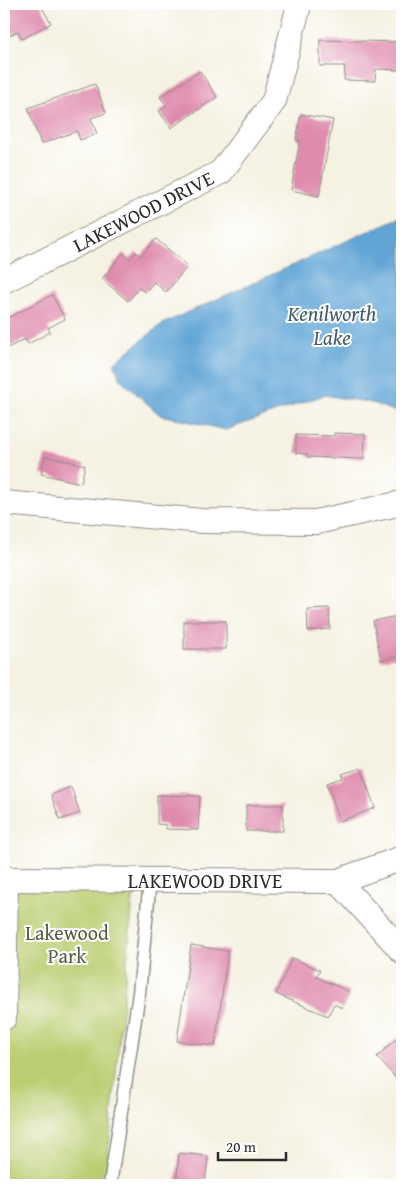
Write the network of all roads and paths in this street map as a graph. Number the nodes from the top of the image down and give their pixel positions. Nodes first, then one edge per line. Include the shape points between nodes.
1 (296, 4) edge
2 (4, 281) edge
3 (4, 502) edge
4 (402, 503) edge
5 (402, 858) edge
6 (5, 879) edge
7 (150, 880) junction
8 (338, 881) junction
9 (402, 951) edge
10 (4, 1018) edge
11 (110, 1185) edge

1 - 2 street, LAKEWOOD DRIVE via 298,9 274,101 221,172
3 - 4 street via 202,521 316,522
5 - 8 street, LAKEWOOD DRIVE
6 - 7 street, LAKEWOOD DRIVE
6 - 10 street
7 - 8 street, LAKEWOOD DRIVE
7 - 11 lane via 139,993
8 - 9 street

